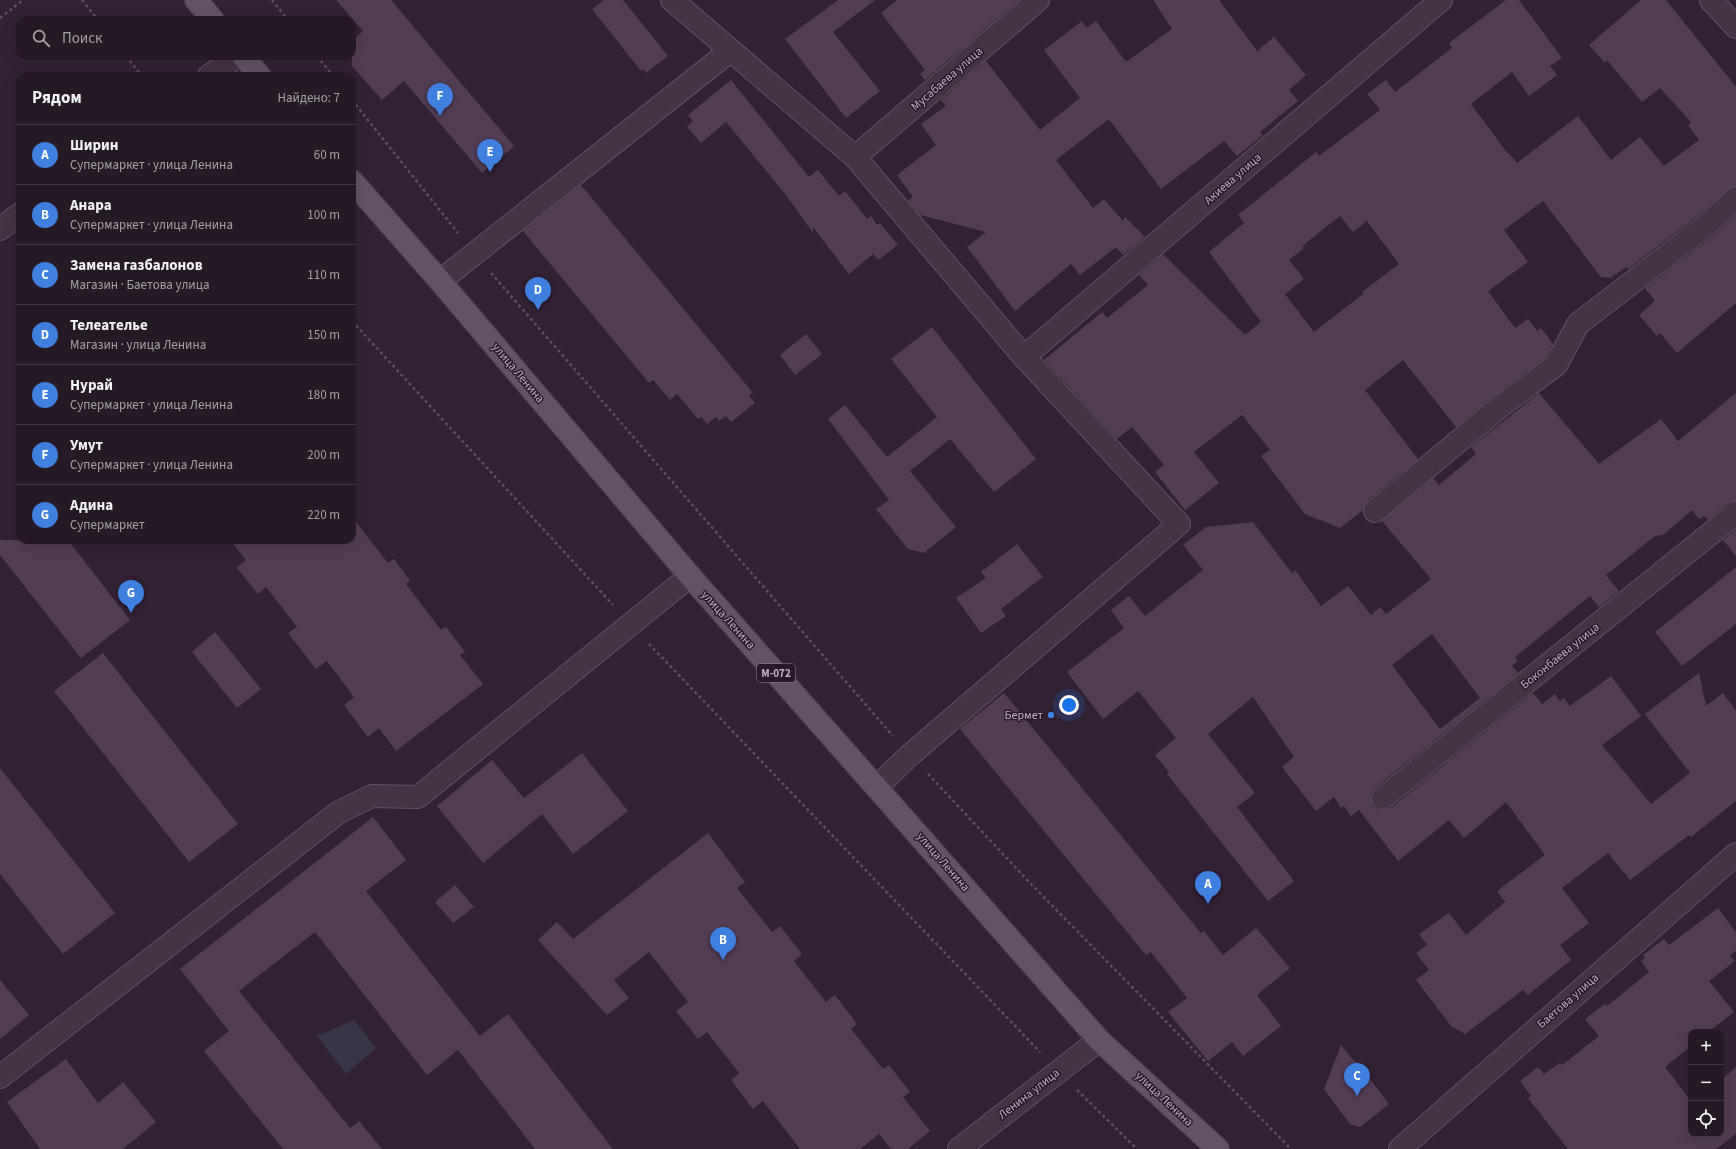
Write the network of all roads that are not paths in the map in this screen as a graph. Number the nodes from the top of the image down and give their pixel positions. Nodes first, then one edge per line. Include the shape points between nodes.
1 (196, 0) edge
2 (672, 0) edge
3 (1038, 0) edge
4 (1441, 0) edge
5 (1711, 0) edge
6 (210, 16) edge
7 (1736, 27) edge
8 (730, 51) junction
9 (232, 60) edge
10 (246, 60) edge
11 (215, 72) edge
12 (256, 72) edge
13 (855, 157) junction
14 (356, 186) edge
15 (1736, 198) edge
16 (16, 217) edge
17 (0, 229) edge
18 (440, 282) junction
19 (1024, 357) junction
20 (1376, 511) dead end
21 (1736, 513) edge
22 (690, 576) junction
23 (877, 787) junction
24 (1383, 798) dead end
25 (1736, 854) edge
26 (1099, 1040) junction
27 (0, 1077) edge
28 (959, 1149) edge
29 (1218, 1149) edge
30 (1400, 1149) edge

1 - 6 main road
2 - 8 street
3 - 13 street, Мусабаева улица
4 - 19 street, Акиева улица
5 - 7 street
8 - 13 street
8 - 18 street
9 - 11 street
10 - 12 main road
13 - 19 street
14 - 18 main road, улица Ленина / М-072
15 - 20 street via 1704,228 1578,324 1556,365 1503,404
16 - 17 street
18 - 22 main road, улица Ленина / М-072
19 - 23 street via 1179,524 910,755
21 - 24 street, Боконбаева улица
22 - 23 main road, улица Ленина / М-072
22 - 27 street via 418,797 372,796 339,812
23 - 26 main road, улица Ленина / М-072
25 - 30 street, Баетова улица
26 - 28 street, Ленина улица
26 - 29 main road, улица Ленина / М-072

